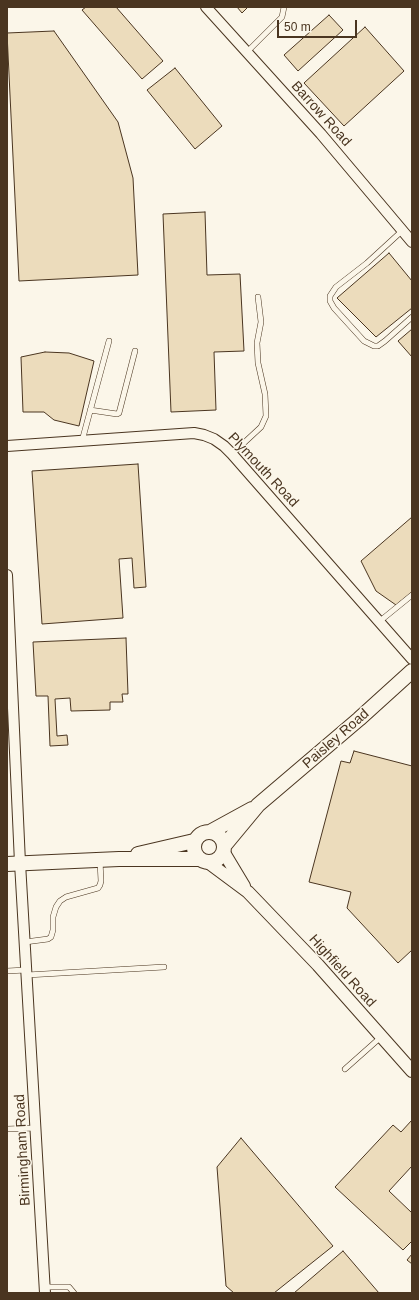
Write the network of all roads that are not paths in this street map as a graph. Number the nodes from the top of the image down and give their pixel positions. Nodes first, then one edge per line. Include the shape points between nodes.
1 (206, 7) edge
2 (284, 7) edge
3 (246, 52) junction
4 (403, 230) junction
5 (412, 242) edge
6 (258, 297) dead end
7 (412, 317) edge
8 (109, 341) dead end
9 (135, 351) dead end
10 (90, 410) junction
11 (82, 441) junction
12 (7, 446) edge
13 (232, 454) junction
14 (7, 575) edge
15 (412, 595) edge
16 (380, 621) junction
17 (412, 660) edge
18 (412, 671) edge
19 (258, 805) junction
20 (210, 832) junction
21 (194, 841) junction
22 (224, 849) junction
23 (118, 859) junction
24 (100, 860) junction
25 (204, 861) junction
26 (14, 863) edge
27 (248, 892) junction
28 (25, 942) junction
29 (164, 966) dead end
30 (7, 971) edge
31 (26, 973) junction
32 (381, 1037) junction
33 (345, 1068) dead end
34 (412, 1071) edge
35 (36, 1128) junction
36 (7, 1129) edge
37 (45, 1290) edge
38 (74, 1293) edge

1 - 3 street, Barrow Road
2 - 3 lane via 282,17
3 - 4 street, Barrow Road via 321,134
4 - 5 street, Barrow Road
4 - 7 lane via 336,287 330,301 364,341 374,346 385,341
6 - 13 lane via 261,322 257,343 258,363 265,394 266,416 261,427
8 - 10 lane
9 - 10 lane via 119,413
10 - 11 lane
11 - 12 street, Plymouth Road
11 - 13 street, Plymouth Road via 194,434 214,439
13 - 16 street, Plymouth Road
14 - 26 street, Birmingham Road
15 - 16 lane
16 - 17 street, Plymouth Road
18 - 19 main road, Paisley Road
19 - 20 main road, Paisley Road
19 - 22 main road, Paisley Road
20 - 21 main road via 203,833
20 - 22 main road via 218,835
21 - 23 main road
21 - 25 main road via 194,851
22 - 25 main road via 218,859
22 - 27 street, Highfield Road
23 - 24 main road
23 - 25 main road
24 - 26 main road
24 - 28 lane via 101,881 98,888 60,901 53,917 51,937
25 - 27 street, Highfield Road
26 - 28 street, Birmingham Road
27 - 32 street, Highfield Road via 318,965
28 - 31 street, Birmingham Road
29 - 31 lane
30 - 31 lane
31 - 35 street, Birmingham Road
32 - 33 lane
32 - 34 street, Highfield Road
35 - 36 lane
35 - 37 street, Birmingham Road
37 - 38 lane via 69,1287

